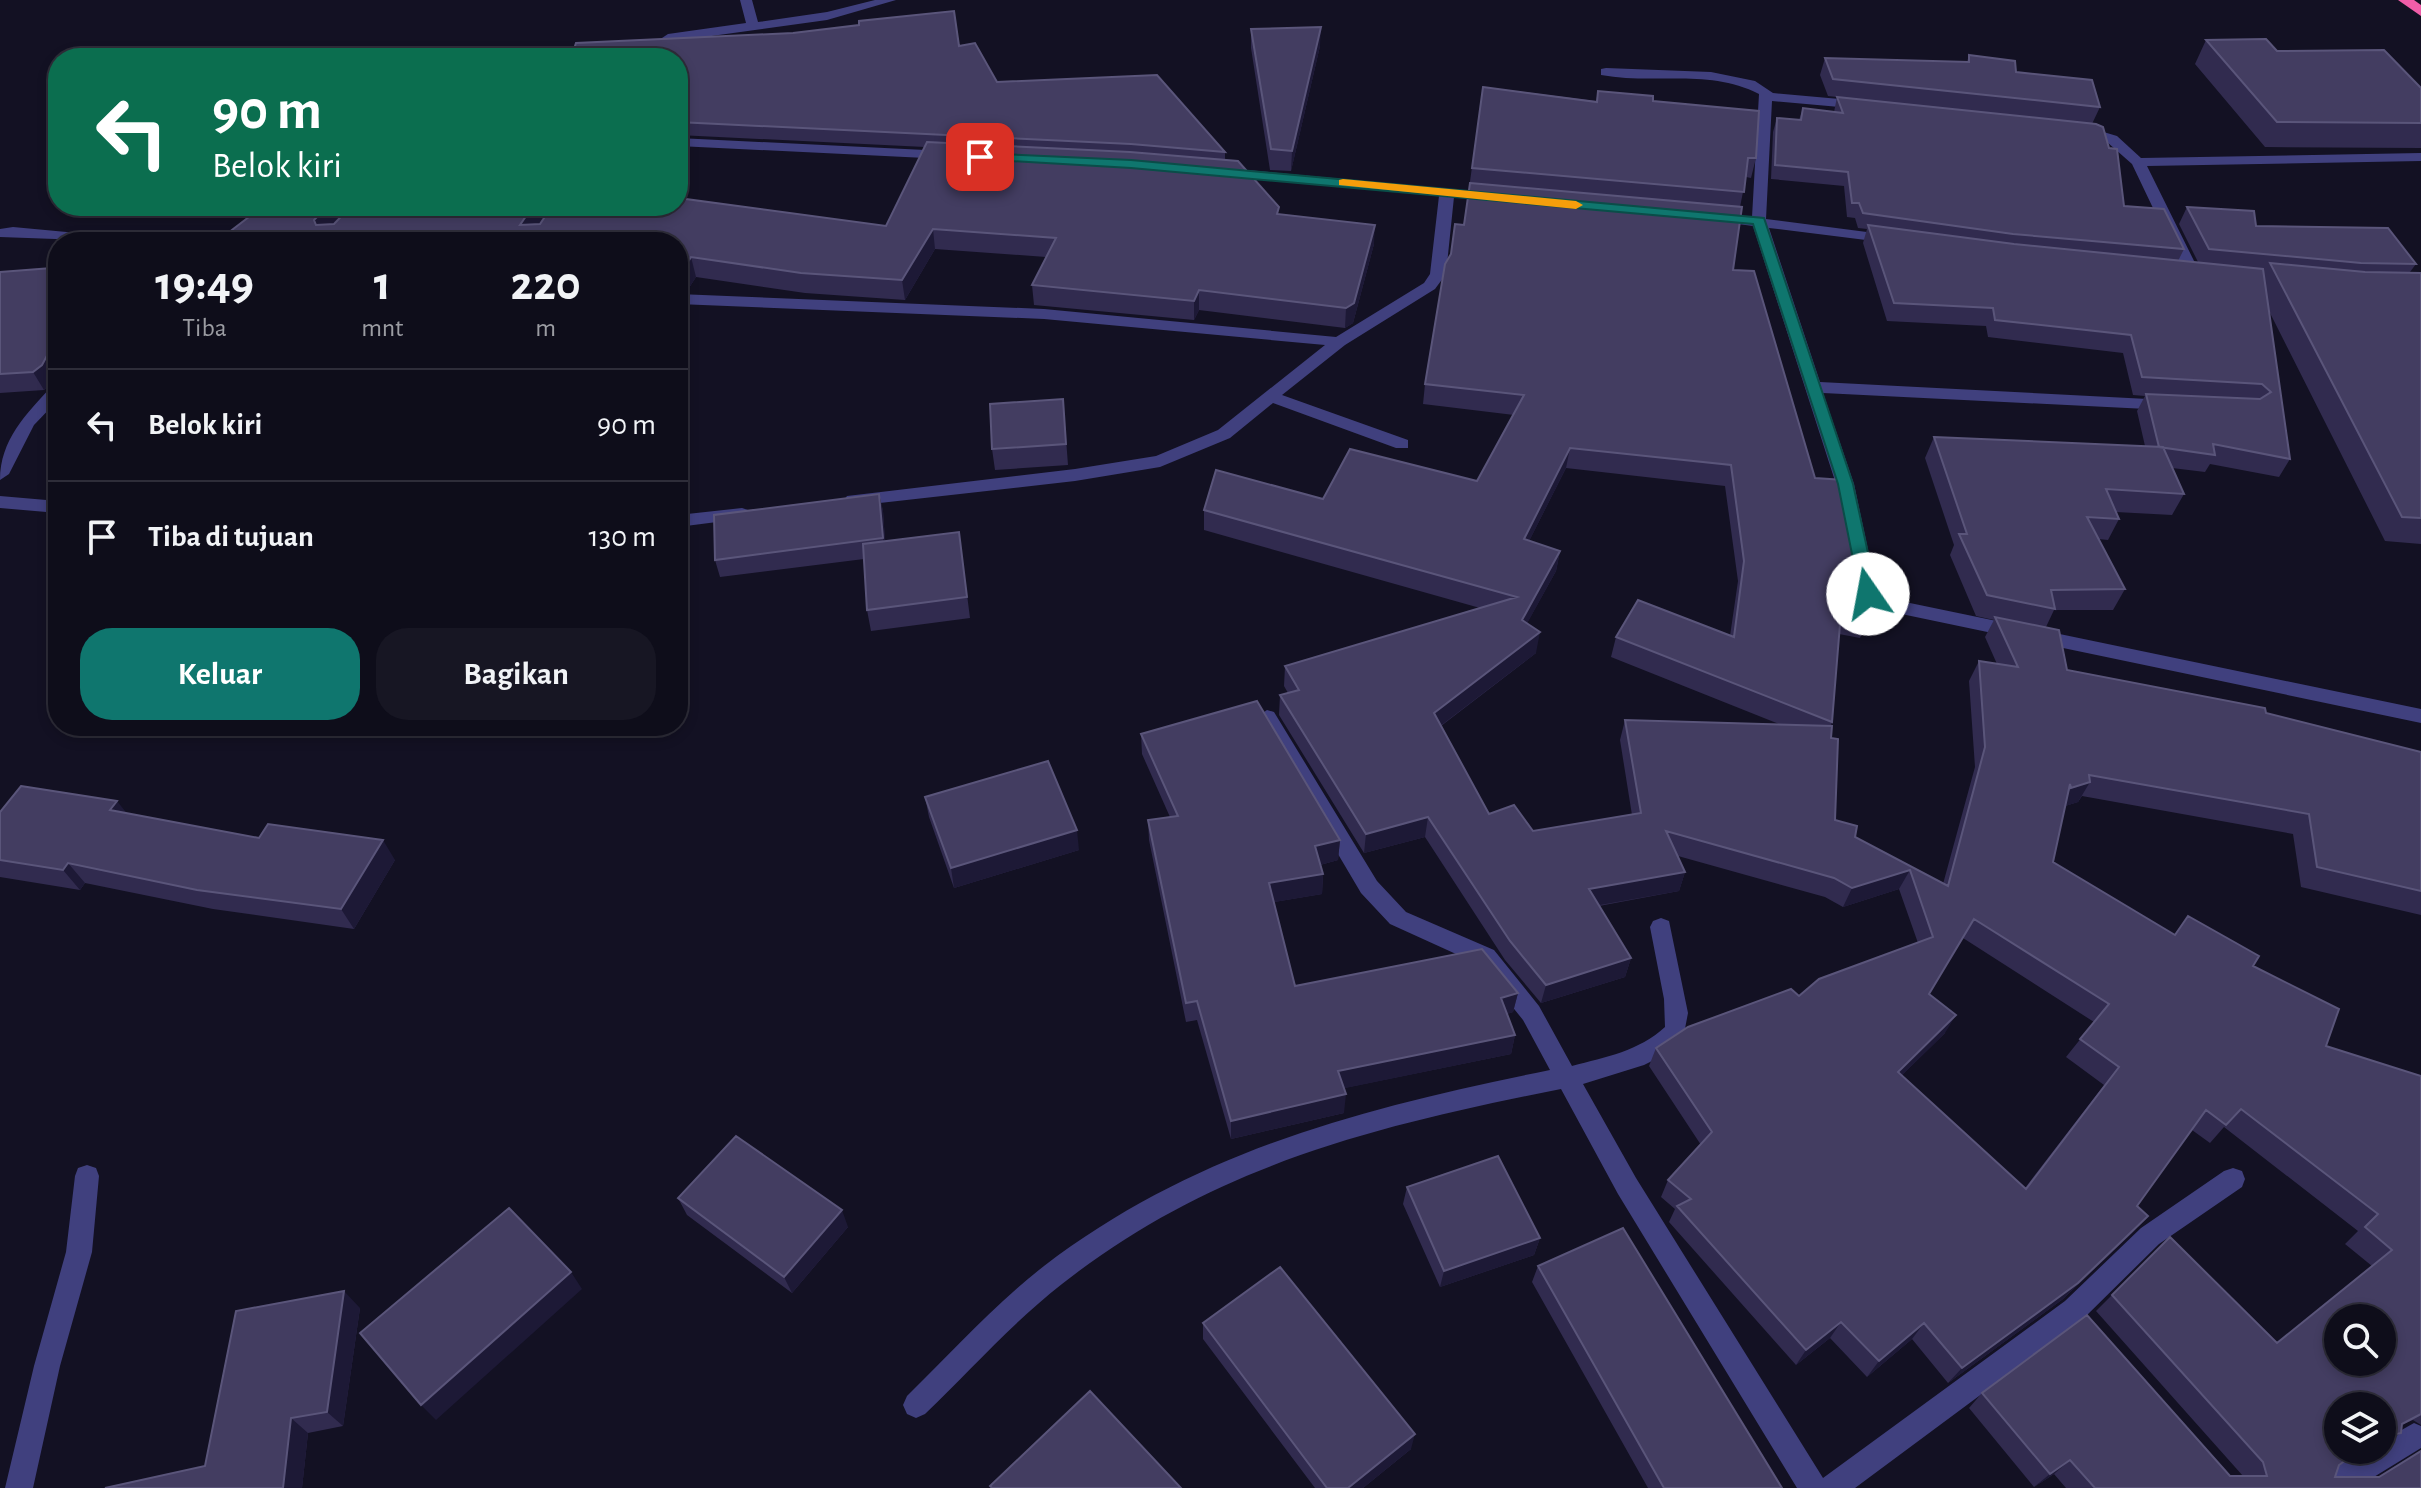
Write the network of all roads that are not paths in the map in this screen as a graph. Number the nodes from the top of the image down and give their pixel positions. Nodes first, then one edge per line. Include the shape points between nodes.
1 (746, 0) edge
2 (890, 0) edge
3 (2405, 0) edge
4 (2421, 12) edge
5 (753, 26) junction
6 (668, 38) edge
7 (1606, 72) dead end
8 (1766, 96) junction
9 (1887, 108) edge
10 (2069, 127) edge
11 (688, 142) edge
12 (959, 156) edge
13 (2421, 157) edge
14 (2138, 162) junction
15 (1210, 171) edge
16 (1447, 192) junction
17 (1506, 198) edge
18 (357, 216) edge
19 (1700, 216) edge
20 (1759, 221) junction
21 (342, 232) edge
22 (0, 233) edge
23 (48, 234) edge
24 (1914, 242) edge
25 (2192, 273) edge
26 (688, 299) edge
27 (1339, 342) junction
28 (1812, 387) junction
29 (1268, 396) junction
30 (48, 401) edge
31 (2187, 406) edge
32 (1402, 444) dead end
33 (0, 474) edge
34 (0, 502) edge
35 (830, 503) edge
36 (48, 506) edge
37 (754, 512) edge
38 (688, 520) edge
39 (2421, 716) edge
40 (1267, 717) edge
41 (1661, 927) dead end
42 (1566, 1076) junction
43 (87, 1176) dead end
44 (2233, 1179) dead end
45 (2074, 1310) junction
46 (2095, 1334) edge
47 (916, 1405) dead end
48 (2414, 1437) edge
49 (19, 1488) edge
50 (1813, 1488) edge
51 (1832, 1488) edge
52 (2330, 1488) edge

1 - 5 street
2 - 5 street
3 - 4 highway
5 - 6 street
7 - 8 street via 1729,78 1758,86
8 - 9 street
8 - 20 street
10 - 14 street via 2112,139
11 - 12 street
13 - 14 street
14 - 25 street
15 - 16 street
16 - 17 street
16 - 27 street via 1438,274 1430,286
18 - 21 street
19 - 20 street
20 - 24 street
20 - 28 street
22 - 23 street
26 - 27 street via 1044,314
27 - 29 street
28 - 31 street
28 - 39 street via 1845,484 1868,594 1875,602
29 - 32 street
29 - 35 street via 1224,434 1160,461
30 - 33 street via 27,423
34 - 36 street
37 - 38 street
40 - 42 street via 1369,887 1398,918 1486,957 1531,1013
41 - 42 street via 1680,1018 1675,1033 1660,1046 1622,1062
42 - 47 street via 1474,1093 1243,1163 1155,1207 1051,1277
42 - 50 street via 1627,1186
43 - 49 street via 79,1252
44 - 45 street via 2150,1236
45 - 46 street
45 - 51 street
48 - 52 street

